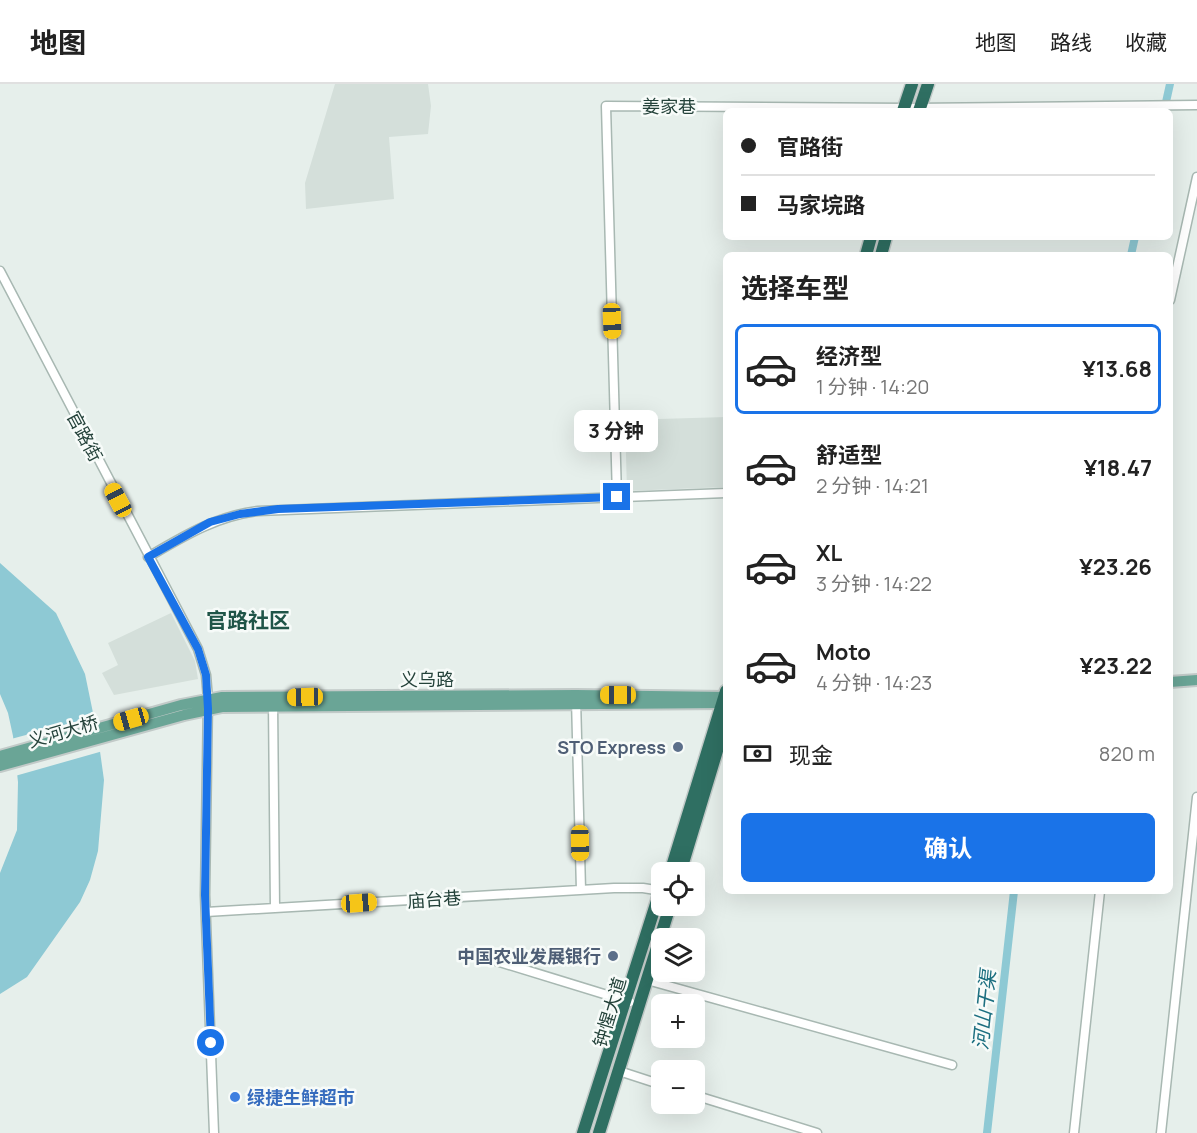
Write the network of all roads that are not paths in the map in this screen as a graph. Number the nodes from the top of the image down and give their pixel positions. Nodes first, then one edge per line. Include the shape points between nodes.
1 (912, 84) edge
2 (919, 84) edge
3 (928, 84) edge
4 (934, 84) edge
5 (1197, 105) edge
6 (812, 108) edge
7 (915, 108) edge
8 (915, 108) edge
9 (916, 108) edge
10 (916, 108) edge
11 (992, 108) edge
12 (1197, 177) edge
13 (0, 271) edge
14 (1173, 286) edge
15 (723, 493) edge
16 (617, 497) junction
17 (148, 557) junction
18 (1197, 680) edge
19 (1173, 682) edge
20 (576, 699) junction
21 (723, 699) edge
22 (273, 701) junction
23 (208, 704) junction
24 (723, 707) edge
25 (133, 724) junction
26 (723, 729) edge
27 (0, 756) edge
28 (0, 766) edge
29 (707, 770) junction
30 (1197, 797) edge
31 (668, 862) edge
32 (674, 862) edge
33 (683, 862) edge
34 (689, 862) edge
35 (581, 890) junction
36 (651, 890) edge
37 (1100, 894) edge
38 (275, 908) junction
39 (206, 912) junction
40 (654, 916) edge
41 (667, 916) edge
42 (493, 960) dead end
43 (650, 980) junction
44 (628, 1001) junction
45 (952, 1065) dead end
46 (621, 1072) junction
47 (651, 1082) edge
48 (705, 1098) edge
49 (214, 1133) edge
50 (583, 1133) edge
51 (589, 1133) edge
52 (599, 1133) edge
53 (606, 1133) edge
54 (817, 1133) edge
55 (1074, 1133) edge
56 (1161, 1133) edge

1 - 7 highway
2 - 8 highway
3 - 9 highway
4 - 10 highway
5 - 11 street, 姜家巷
6 - 16 street, 姜家巷 via 606,106
12 - 14 street
13 - 17 street, 官路街
15 - 16 street
16 - 17 street via 250,512 210,522
17 - 23 street, 官路街 via 198,649 206,675
18 - 19 main road
20 - 21 main road, 义乌路
20 - 22 main road, 义乌路
20 - 35 street
22 - 23 main road, 义乌路
22 - 38 street
23 - 25 main road, 义乌路
23 - 39 street, 官路街
24 - 29 highway
25 - 27 main road, 义河大桥
25 - 28 main road, 义河大桥
26 - 29 highway
29 - 31 highway via 689,793
29 - 32 highway
29 - 33 highway
29 - 34 highway via 708,802
30 - 56 street
35 - 36 street, 庙台巷
35 - 38 street, 庙台巷
37 - 55 street
38 - 39 street, 庙台巷
39 - 49 street, 官路街
40 - 44 highway, 钟惺大道
41 - 43 highway, 钟惺大道
42 - 44 street
43 - 45 street
43 - 46 highway, 钟惺大道
44 - 50 highway
44 - 51 highway, 钟惺大道
46 - 47 street
46 - 52 highway, 钟惺大道
46 - 53 highway
48 - 54 street

